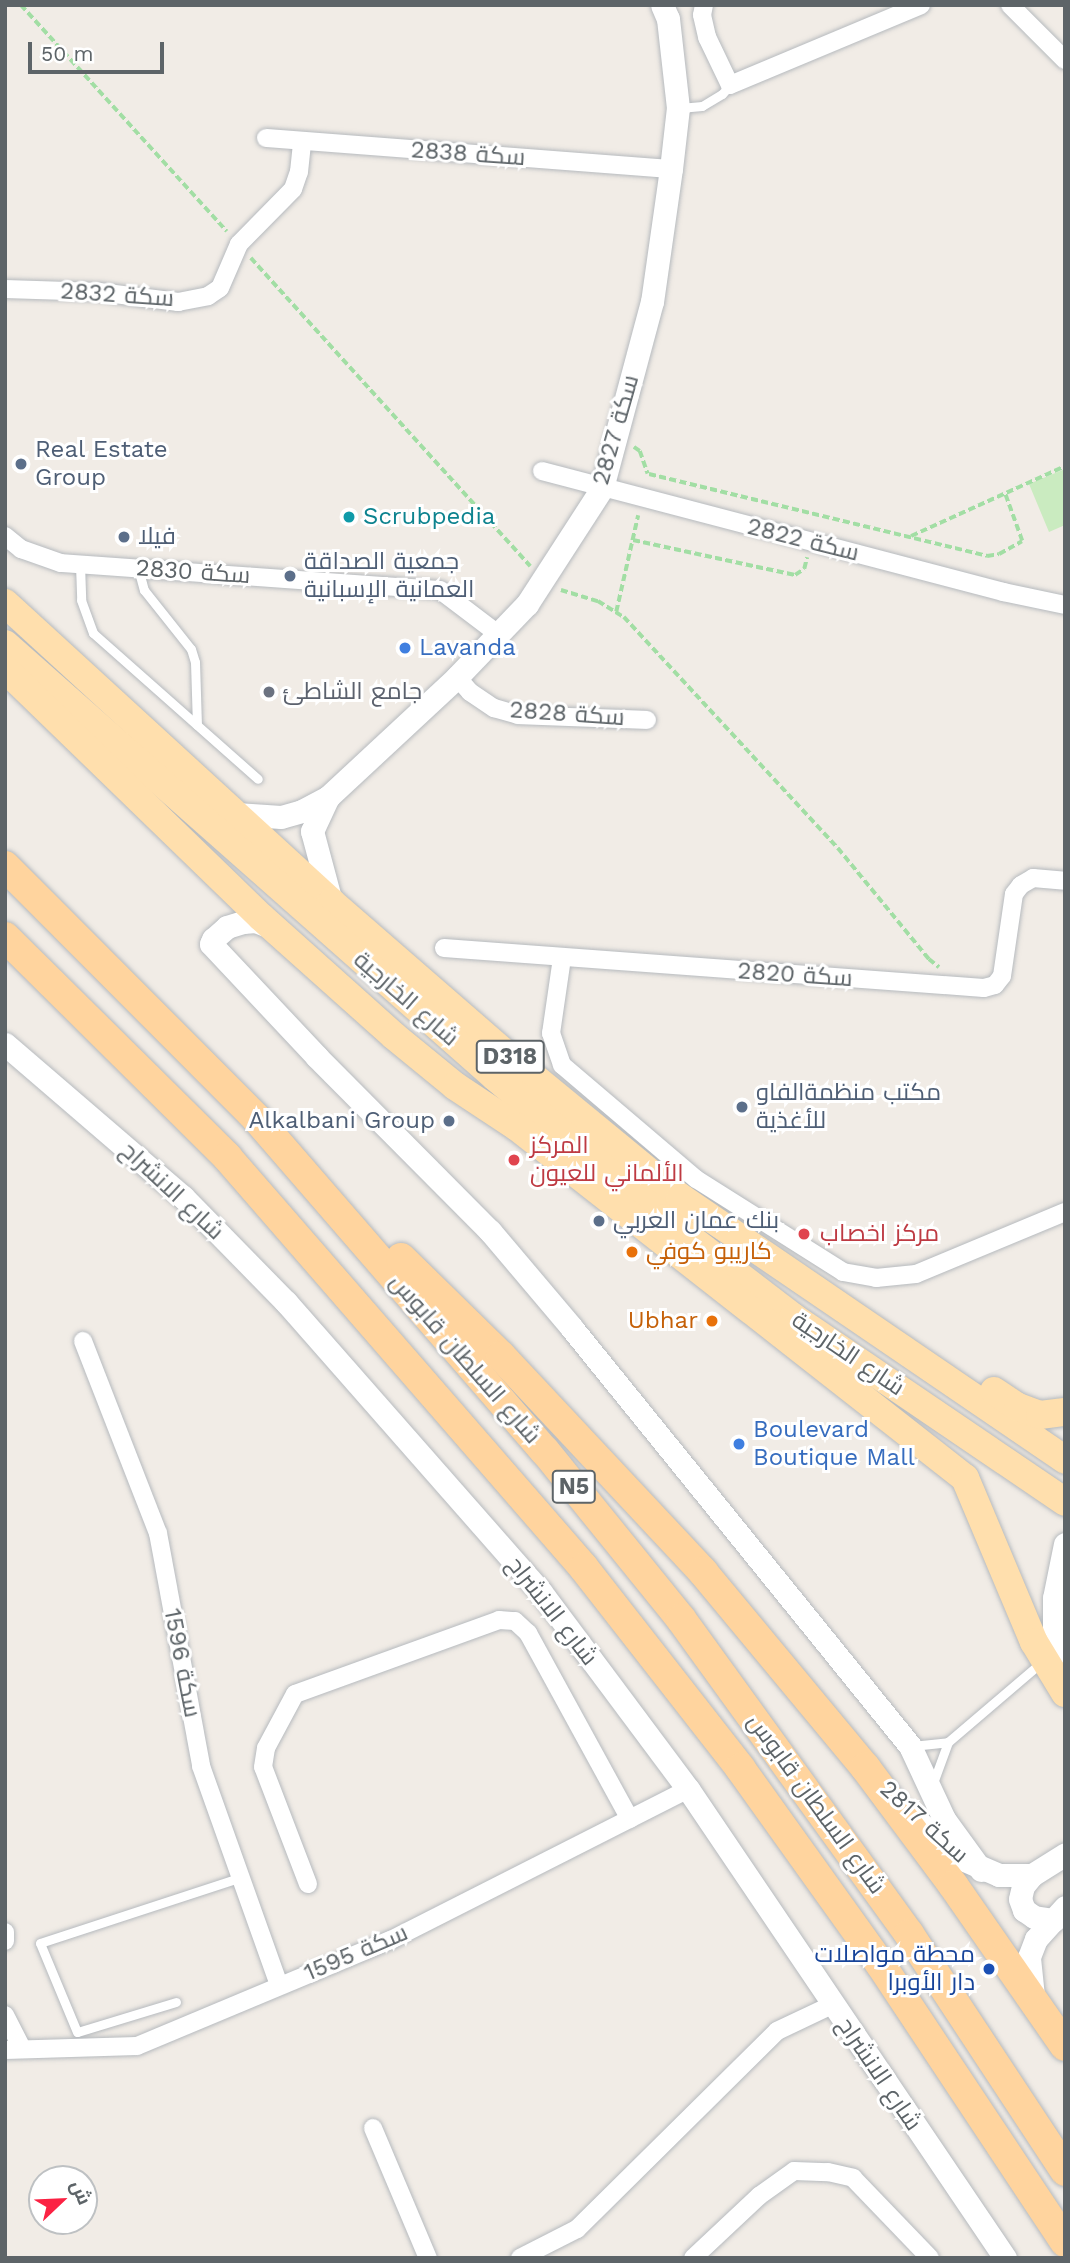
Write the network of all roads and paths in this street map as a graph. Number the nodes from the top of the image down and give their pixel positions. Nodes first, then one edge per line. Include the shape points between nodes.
1 (21, 5) edge
2 (662, 5) edge
3 (704, 5) edge
4 (921, 5) edge
5 (1010, 5) edge
6 (1065, 60) edge
7 (730, 85) junction
8 (678, 108) junction
9 (266, 138) dead end
10 (302, 141) junction
11 (671, 169) junction
12 (239, 244) junction
13 (5, 289) edge
14 (615, 440) junction
15 (1065, 466) edge
16 (542, 471) dead end
17 (649, 474) junction
18 (602, 488) junction
19 (1005, 494) junction
20 (642, 498) junction
21 (816, 514) junction
22 (5, 536) edge
23 (910, 536) junction
24 (633, 540) junction
25 (811, 542) junction
26 (80, 564) junction
27 (138, 568) junction
28 (543, 580) junction
29 (5, 603) edge
30 (1065, 605) edge
31 (616, 612) junction
32 (498, 634) junction
33 (5, 644) edge
34 (5, 669) edge
35 (457, 677) junction
36 (647, 720) dead end
37 (197, 725) junction
38 (258, 779) dead end
39 (328, 797) junction
40 (236, 814) junction
41 (5, 866) edge
42 (1065, 881) edge
43 (331, 902) junction
44 (273, 928) junction
45 (5, 937) edge
46 (444, 948) dead end
47 (562, 958) junction
48 (965, 987) junction
49 (342, 989) junction
50 (5, 1044) edge
51 (495, 1077) junction
52 (257, 1119) junction
53 (1065, 1212) edge
54 (838, 1304) junction
55 (83, 1341) dead end
56 (1065, 1412) edge
57 (1065, 1460) edge
58 (1065, 1502) edge
59 (1065, 1544) edge
60 (1044, 1660) junction
61 (1065, 1691) edge
62 (948, 1742) junction
63 (911, 1746) junction
64 (865, 1767) junction
65 (932, 1788) junction
66 (688, 1789) junction
67 (630, 1819) junction
68 (1065, 1854) edge
69 (981, 1870) junction
70 (1032, 1875) junction
71 (239, 1878) junction
72 (308, 1884) dead end
73 (1059, 1913) edge
74 (5, 1932) edge
75 (5, 1941) edge
76 (279, 1985) junction
77 (1035, 2001) junction
78 (176, 2002) dead end
79 (832, 2005) junction
80 (5, 2015) edge
81 (1065, 2046) edge
82 (14, 2050) edge
83 (373, 2128) dead end
84 (1065, 2171) edge
85 (1065, 2242) edge
86 (428, 2258) edge
87 (520, 2258) edge
88 (693, 2258) edge
89 (930, 2258) edge
90 (1005, 2258) edge

1 - 12 path
2 - 8 street, سكة 2827 via 668,19
3 - 7 street via 707,37
4 - 7 street
5 - 6 street
7 - 8 lane via 702,106
8 - 11 street, سكة 2827
9 - 10 street, سكة 2838
10 - 11 street, سكة 2838
10 - 12 street, سكة 2832 via 293,188
11 - 14 street, سكة 2827 via 652,302
12 - 13 street, سكة 2832 via 220,288 208,296 178,302 99,292
12 - 28 path
14 - 17 path via 638,449
14 - 18 street, سكة 2827
15 - 19 path
16 - 18 street, سكة 2822
17 - 20 path
17 - 21 path
18 - 20 street, سكة 2822
18 - 28 street, سكة 2827
19 - 23 path
19 - 23 path via 1022,541 999,554 987,556
20 - 24 path
20 - 25 street, سكة 2822
21 - 23 path
21 - 25 path
22 - 26 street, سكة 2830 via 40,558
24 - 25 path via 795,575 804,569
24 - 31 path
25 - 30 street, سكة 2822
26 - 27 street, سكة 2830
26 - 37 lane via 81,600 93,634
27 - 32 street, سكة 2830 via 440,590
27 - 37 lane via 144,590 191,649
28 - 31 path
28 - 32 street, سكة 2827
29 - 40 main road, شارع الخارجية / D318
31 - 48 path via 838,848 929,960
32 - 35 street, سكة 2827
33 - 51 main road, شارع الخارجية / D318
34 - 44 main road
35 - 36 street, سكة 2828 via 494,708 518,715
35 - 39 street, سكة 2827
37 - 38 lane
39 - 40 street, سكة 2827 via 281,817
39 - 43 street, سكة 2827 via 312,831
40 - 43 main road, شارع الخارجية / D318
41 - 52 highway, شارع السلطان قابوس / N5
42 - 48 street, سكة 2820 via 1033,878 1021,884 1014,894 1002,976 995,985
43 - 54 main road, شارع الخارجية / D318 via 680,1197
44 - 49 main road
44 - 63 street via 256,921 243,922 227,927 211,944 490,1231
45 - 85 highway, شارع السلطان قابوس / N5 via 227,1157 584,1568 740,1768 857,1932
46 - 47 street, سكة 2820
47 - 48 street, سكة 2820
47 - 53 street via 551,1033 562,1065 696,1179 843,1272 876,1278 916,1274
49 - 51 main road via 396,1015 470,1070
49 - 60 main road via 455,1086 506,1118 965,1478
50 - 66 street, شارع الانشراح via 183,1198 286,1302 541,1592
51 - 58 main road, شارع الخارجية / D318 via 665,1219 793,1317
52 - 64 highway via 501,1356 703,1573
52 - 84 highway, شارع السلطان قابوس / N5 via 545,1451 681,1619 909,1934
54 - 56 main road via 892,1326 1018,1407 1040,1415
54 - 57 main road, شارع الخارجية / D318
55 - 71 street, سكة 1596 via 158,1533 201,1766
59 - 61 street via 1054,1598
60 - 61 main road
60 - 62 lane
62 - 63 lane
62 - 65 lane
63 - 65 street
64 - 69 street, سكة 2817 via 923,1827
64 - 77 highway
65 - 69 street via 944,1819
66 - 67 street, سكة 1595
66 - 79 street, شارع الانشراح
67 - 72 street via 528,1633 515,1621 499,1620 295,1694 266,1748 262,1767
67 - 76 street, سكة 1595 via 391,1940
68 - 70 street
69 - 70 street, سكة 2817
70 - 73 street via 1021,1892 1024,1910 1034,1917
71 - 76 street, سكة 1596
71 - 78 lane via 40,1943 77,2032
73 - 77 street via 1036,1939 1029,1957
74 - 75 street
76 - 82 street, سكة 1595 via 137,2046
77 - 81 highway
79 - 87 street via 777,2031 577,2228
79 - 90 street, شارع الانشراح
80 - 82 street
83 - 86 street
88 - 89 street via 793,2171 853,2178

